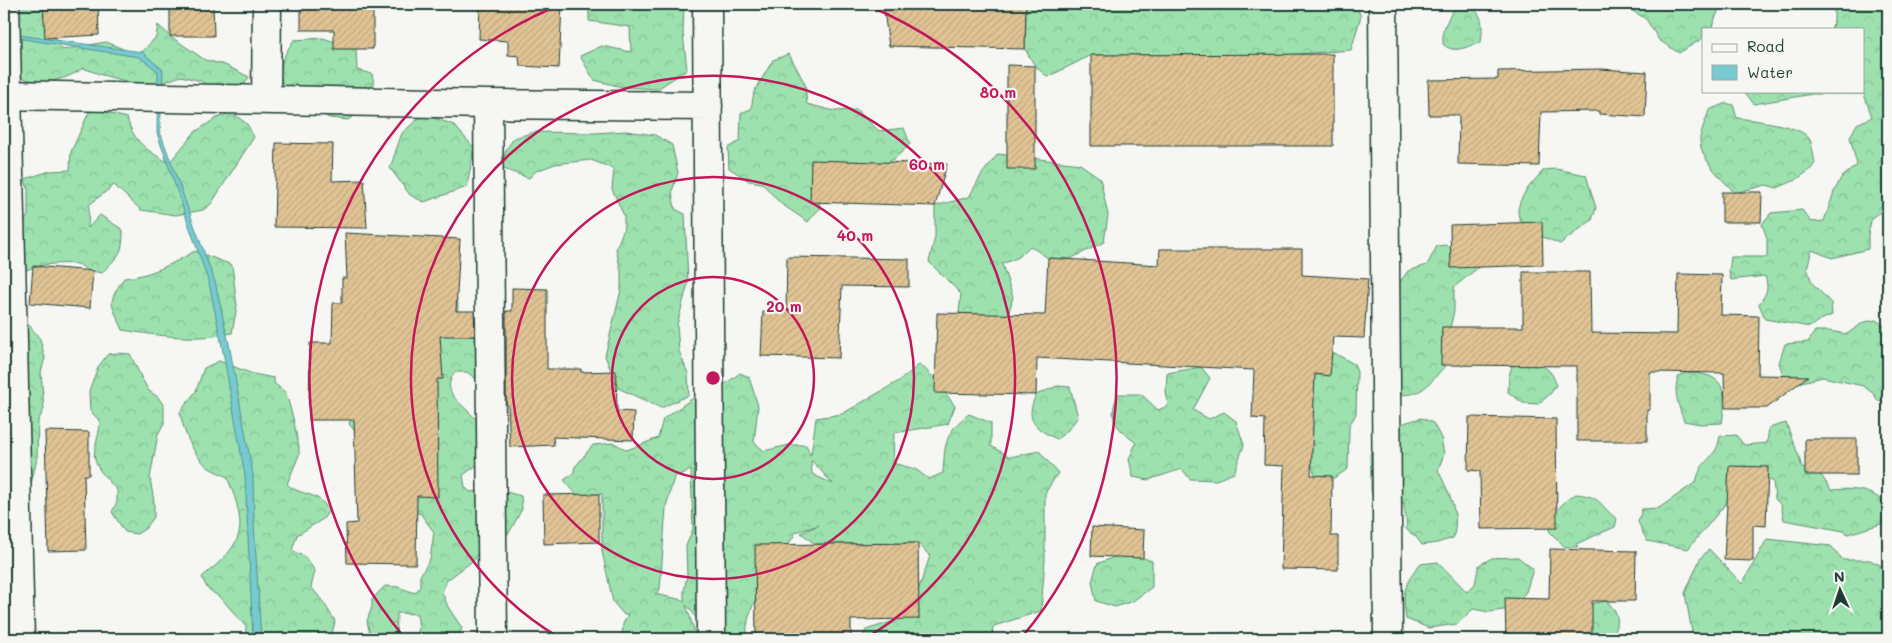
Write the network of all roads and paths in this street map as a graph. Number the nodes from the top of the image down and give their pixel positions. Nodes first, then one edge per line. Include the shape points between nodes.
1 (5, 4) edge
2 (267, 4) edge
3 (707, 4) edge
4 (1383, 4) edge
5 (5, 96) edge
6 (266, 100) junction
7 (488, 104) junction
8 (708, 106) junction
9 (20, 639) edge
10 (493, 639) edge
11 (711, 639) edge
12 (1388, 639) edge

1 - 5 street
2 - 6 street
3 - 8 street
4 - 12 street
5 - 6 street
5 - 9 street
6 - 7 street
7 - 8 street
7 - 10 street
8 - 11 street

